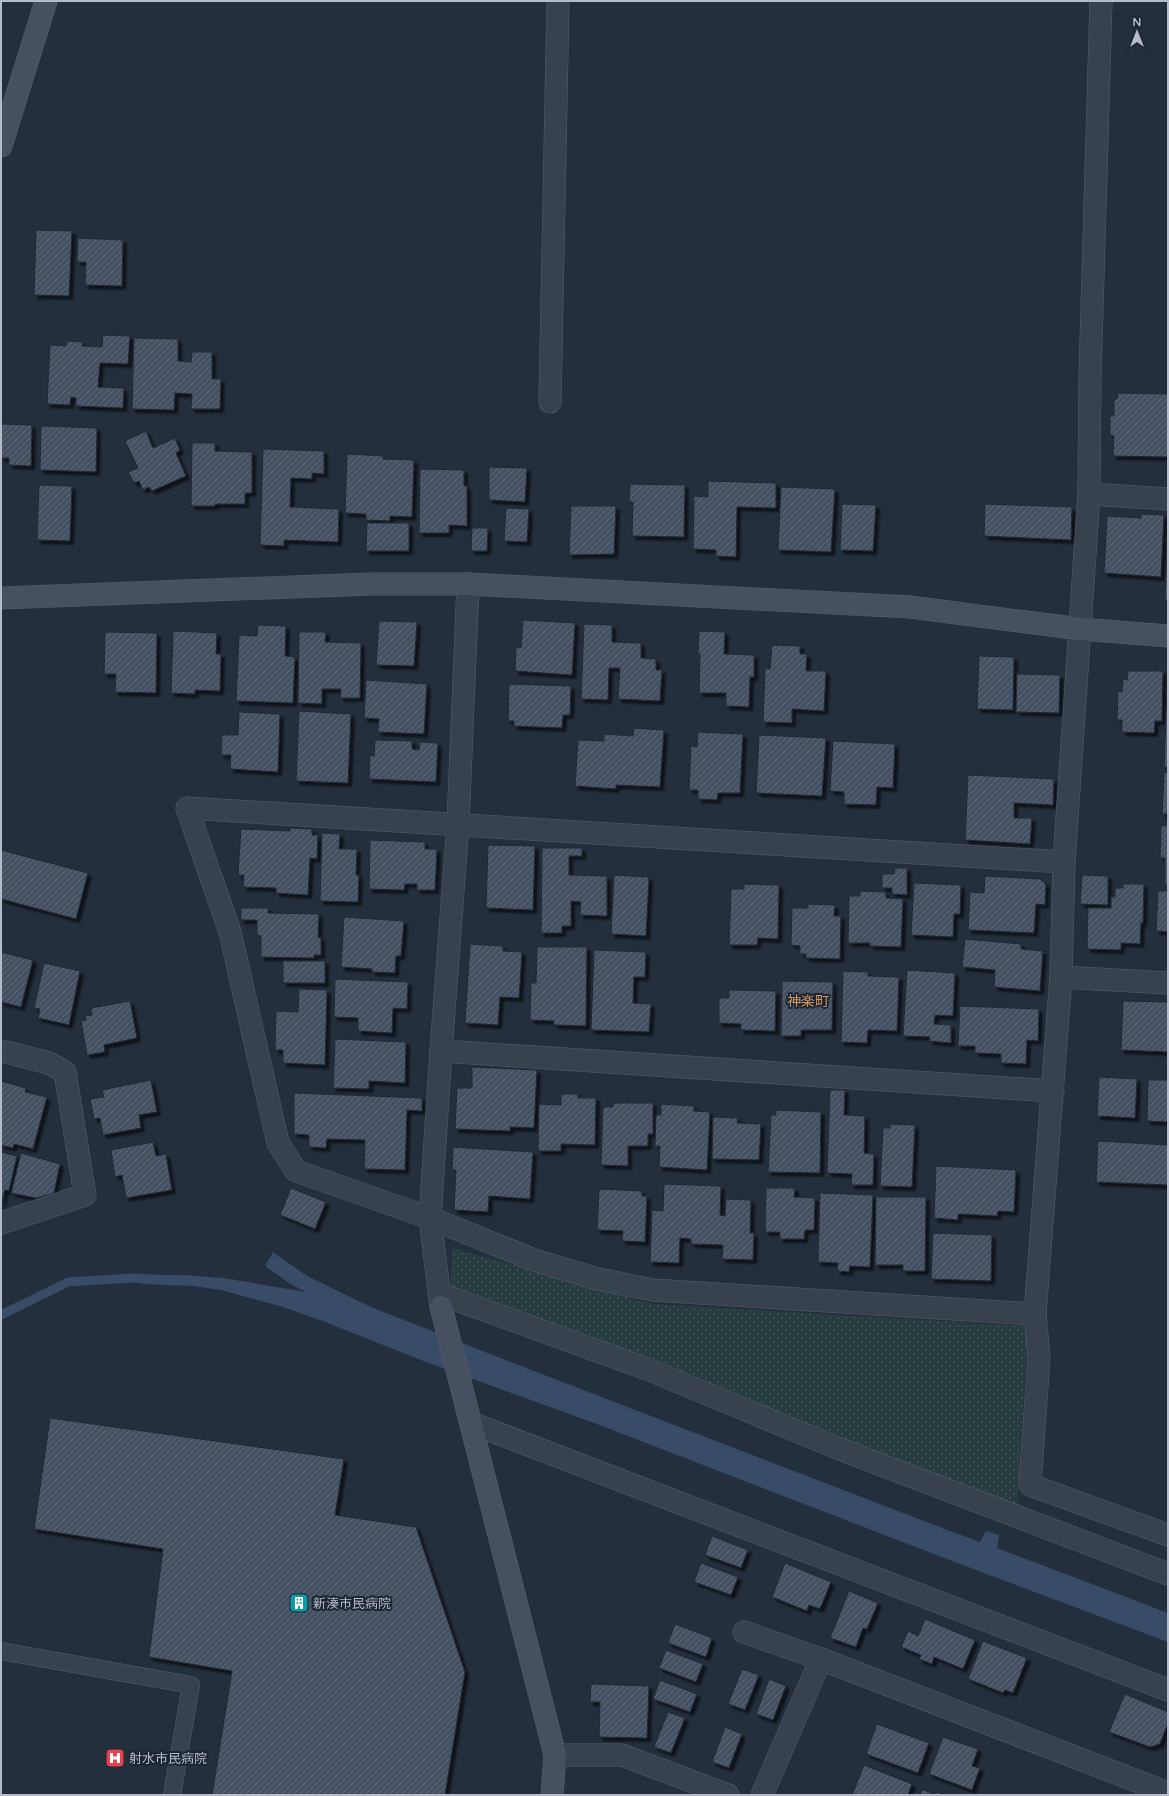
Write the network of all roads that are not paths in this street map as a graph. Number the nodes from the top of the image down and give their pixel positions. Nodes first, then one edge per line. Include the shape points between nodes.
1 (46, 1) edge
2 (558, 1) edge
3 (1101, 1) edge
4 (1, 146) edge
5 (550, 402) dead end
6 (1090, 494) junction
7 (1168, 499) edge
8 (468, 584) junction
9 (1, 598) edge
10 (1080, 629) junction
11 (1168, 636) edge
12 (458, 824) junction
13 (1064, 862) junction
14 (1061, 978) junction
15 (1168, 983) edge
16 (1, 1051) edge
17 (441, 1051) junction
18 (1053, 1091) junction
19 (430, 1218) junction
20 (1, 1223) edge
21 (440, 1301) junction
22 (1035, 1314) junction
23 (471, 1423) junction
24 (1168, 1535) edge
25 (1168, 1574) edge
26 (744, 1632) dead end
27 (1, 1651) edge
28 (821, 1659) junction
29 (1168, 1690) edge
30 (555, 1755) junction
31 (1168, 1793) edge
32 (172, 1795) edge
33 (552, 1795) edge
34 (728, 1795) edge
35 (762, 1795) edge

1 - 4 street
2 - 5 street
3 - 6 street via 1090,377
6 - 7 street
6 - 10 street
8 - 9 street via 371,584
8 - 10 street via 910,607
8 - 12 street
10 - 11 street
10 - 13 street
12 - 13 street
12 - 17 street
12 - 19 street via 187,808 230,932 278,1143 296,1171
13 - 14 street
14 - 15 street
14 - 18 street
16 - 20 street via 49,1063 65,1072 85,1195
17 - 18 street
17 - 19 street
18 - 22 street
19 - 21 street
19 - 22 street via 534,1260 594,1278 652,1290
21 - 23 street
21 - 25 street via 646,1369 837,1448
22 - 24 street via 1039,1357 1030,1485
23 - 29 street
23 - 30 street
26 - 28 street
27 - 32 lane via 191,1685
28 - 31 street
28 - 35 street
30 - 33 street
30 - 34 street via 622,1755

